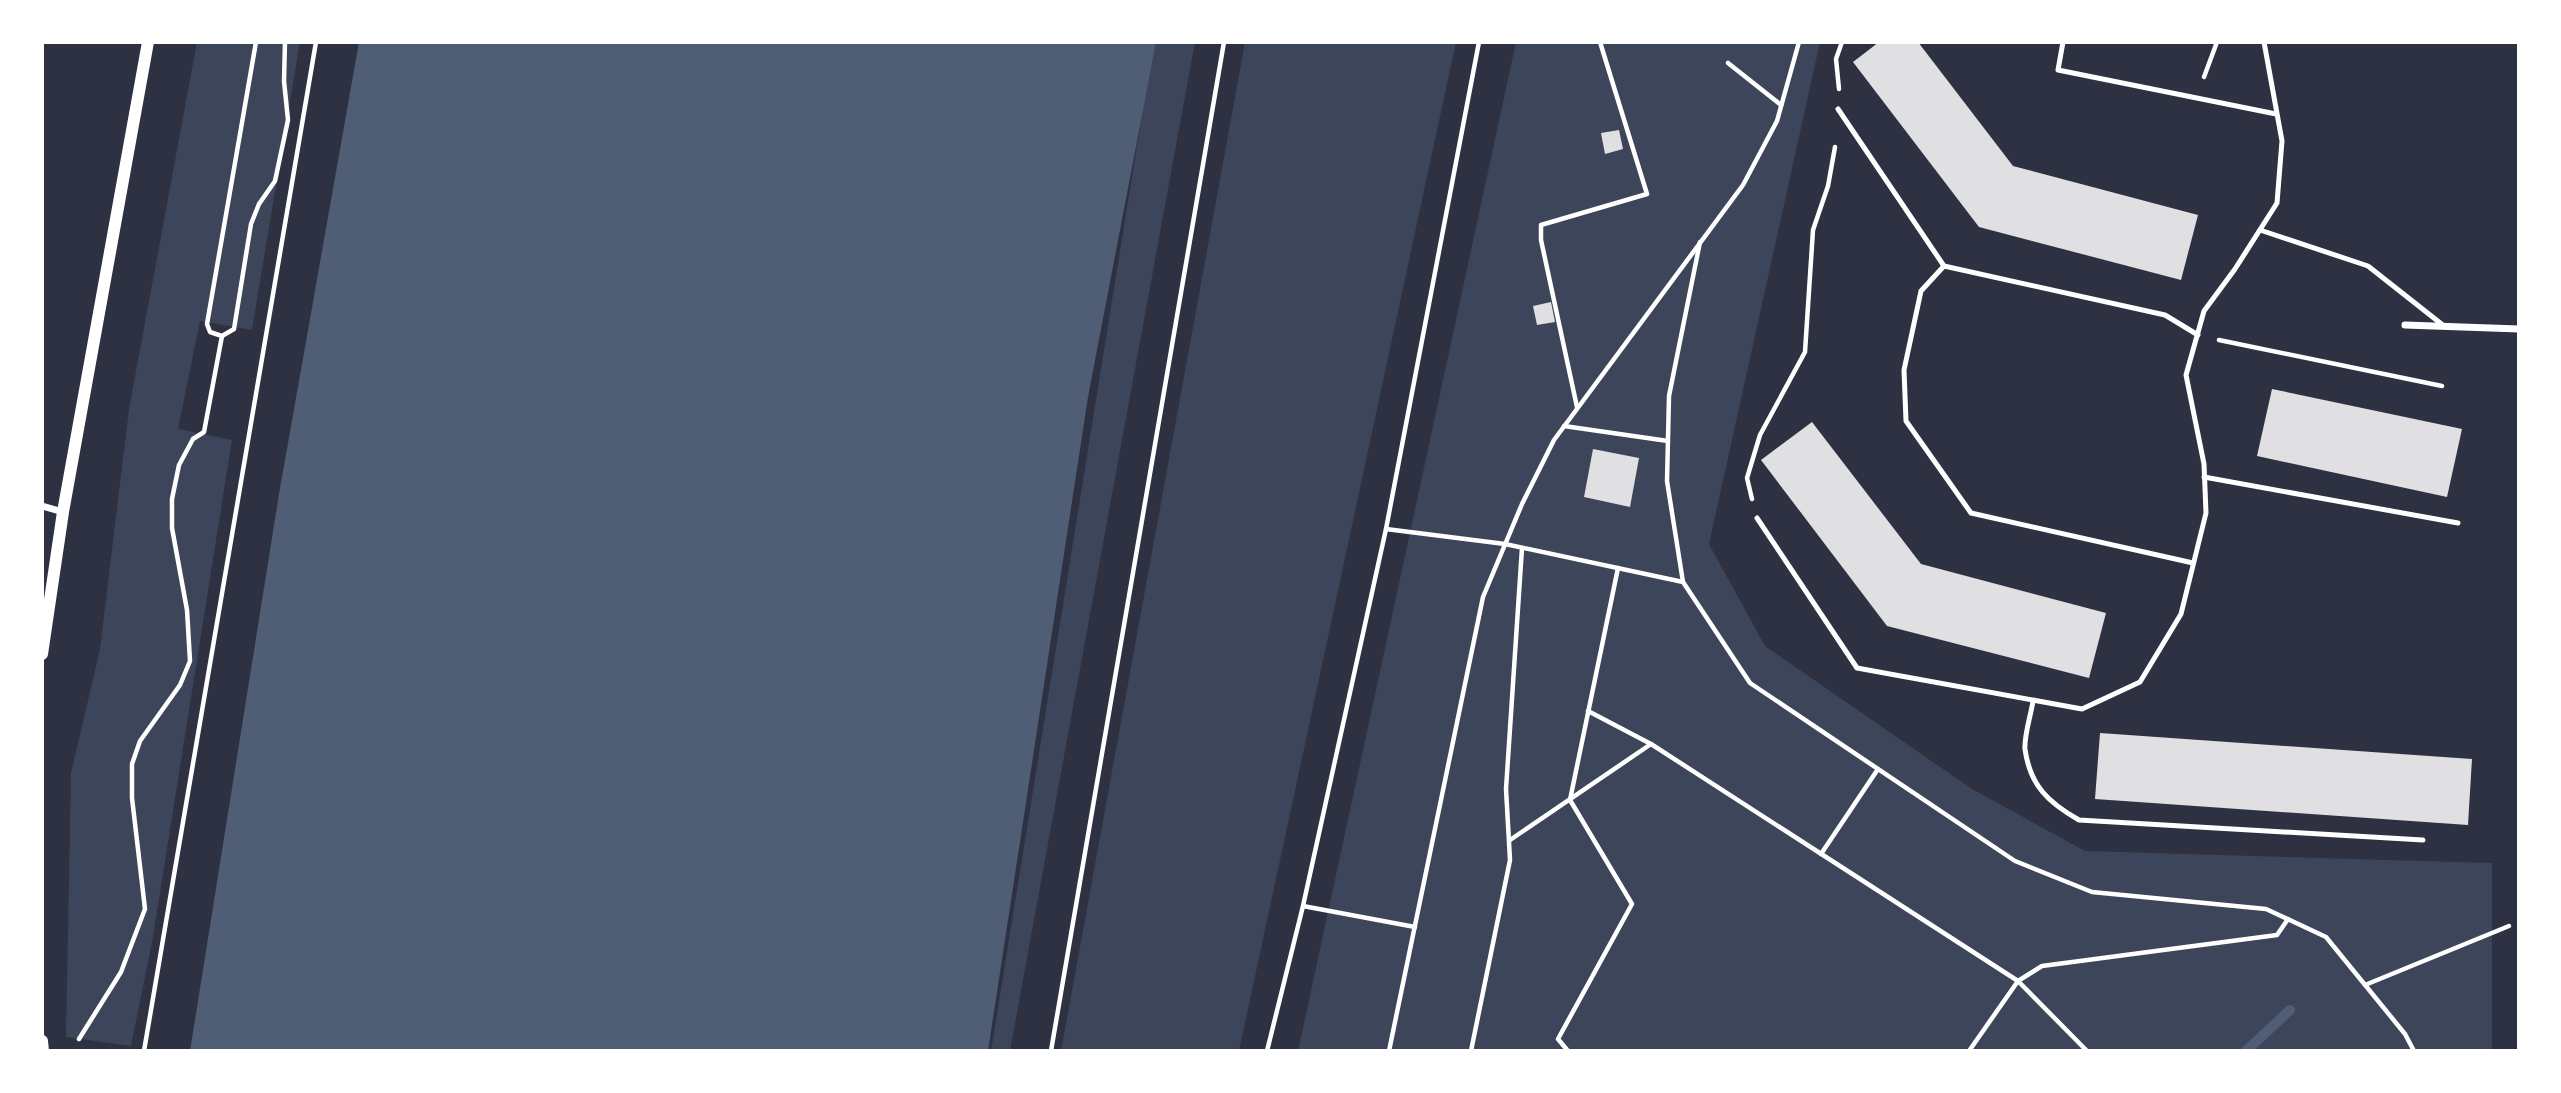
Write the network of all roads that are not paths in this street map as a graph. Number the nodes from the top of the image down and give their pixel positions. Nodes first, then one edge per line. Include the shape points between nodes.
1 (148, 42) edge
2 (2063, 42) edge
3 (2264, 42) edge
4 (1838, 109) road end
5 (2276, 114) junction
6 (2259, 230) junction
7 (1944, 266) junction
8 (2405, 325) dead end
9 (2444, 326) junction
10 (2519, 329) edge
11 (2198, 335) junction
12 (2204, 477) junction
13 (42, 506) edge
14 (63, 513) junction
15 (1757, 518) road end
16 (2458, 523) dead end
17 (2193, 563) junction
18 (42, 654) edge
19 (2033, 701) junction
20 (2423, 840) dead end
21 (42, 1041) edge
22 (43, 1051) edge

1 - 14 street
2 - 5 lane via 2058,70
3 - 5 lane
4 - 7 lane
5 - 6 lane via 2282,141 2277,203
6 - 9 lane via 2368,266
6 - 11 lane via 2204,311
7 - 11 lane via 2165,315
7 - 17 lane via 1922,291 1904,370 1906,421 1971,513
8 - 9 street
9 - 10 street
11 - 12 lane via 2186,375
12 - 16 lane
12 - 17 lane via 2206,513
13 - 14 street
14 - 18 street
15 - 19 lane via 1857,668
17 - 19 lane via 2181,614 2140,682 2082,709
19 - 20 lane via 2025,748 2035,781 2053,805 2078,820
21 - 22 street

